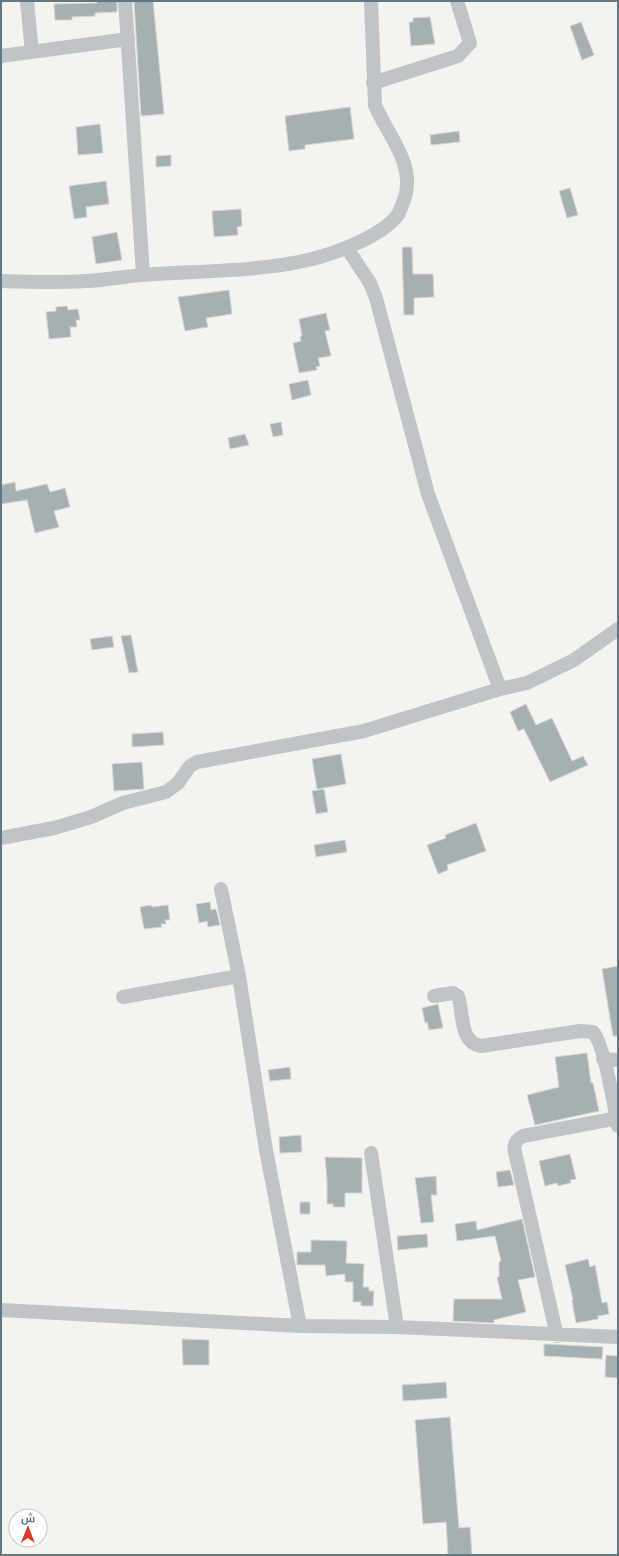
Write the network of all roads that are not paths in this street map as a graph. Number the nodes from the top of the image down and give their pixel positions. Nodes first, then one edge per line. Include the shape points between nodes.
1 (27, 1) edge
2 (125, 1) edge
3 (371, 1) edge
4 (458, 1) edge
5 (128, 39) junction
6 (32, 52) junction
7 (1, 56) edge
8 (373, 83) junction
9 (346, 248) junction
10 (144, 274) junction
11 (1, 281) edge
12 (618, 629) edge
13 (500, 689) junction
14 (1, 838) edge
15 (222, 889) dead end
16 (239, 976) junction
17 (434, 996) dead end
18 (123, 997) dead end
19 (603, 1059) junction
20 (618, 1060) edge
21 (618, 1121) edge
22 (371, 1153) dead end
23 (1, 1310) edge
24 (300, 1326) junction
25 (397, 1327) junction
26 (557, 1336) junction
27 (618, 1337) edge

1 - 6 street
2 - 5 street
3 - 8 street
4 - 8 street via 470,43 458,56
5 - 6 street
5 - 10 street
6 - 7 street
8 - 9 street via 375,105 402,154 407,172 406,196 397,216 380,230
9 - 10 street via 308,260 275,265
9 - 13 street via 370,283 376,298 428,494
10 - 11 street via 87,281
12 - 13 street via 574,660 542,678 527,684
13 - 14 street via 364,731 197,762 166,792 123,803 92,817 54,828
15 - 16 street
16 - 18 street
16 - 24 street via 266,1150
17 - 19 street via 453,993 458,996 466,1035 475,1045 589,1031 598,1037
19 - 20 street
19 - 21 street
21 - 26 street via 523,1136 515,1143
22 - 25 street
23 - 24 street
24 - 25 street
25 - 26 street
26 - 27 street

